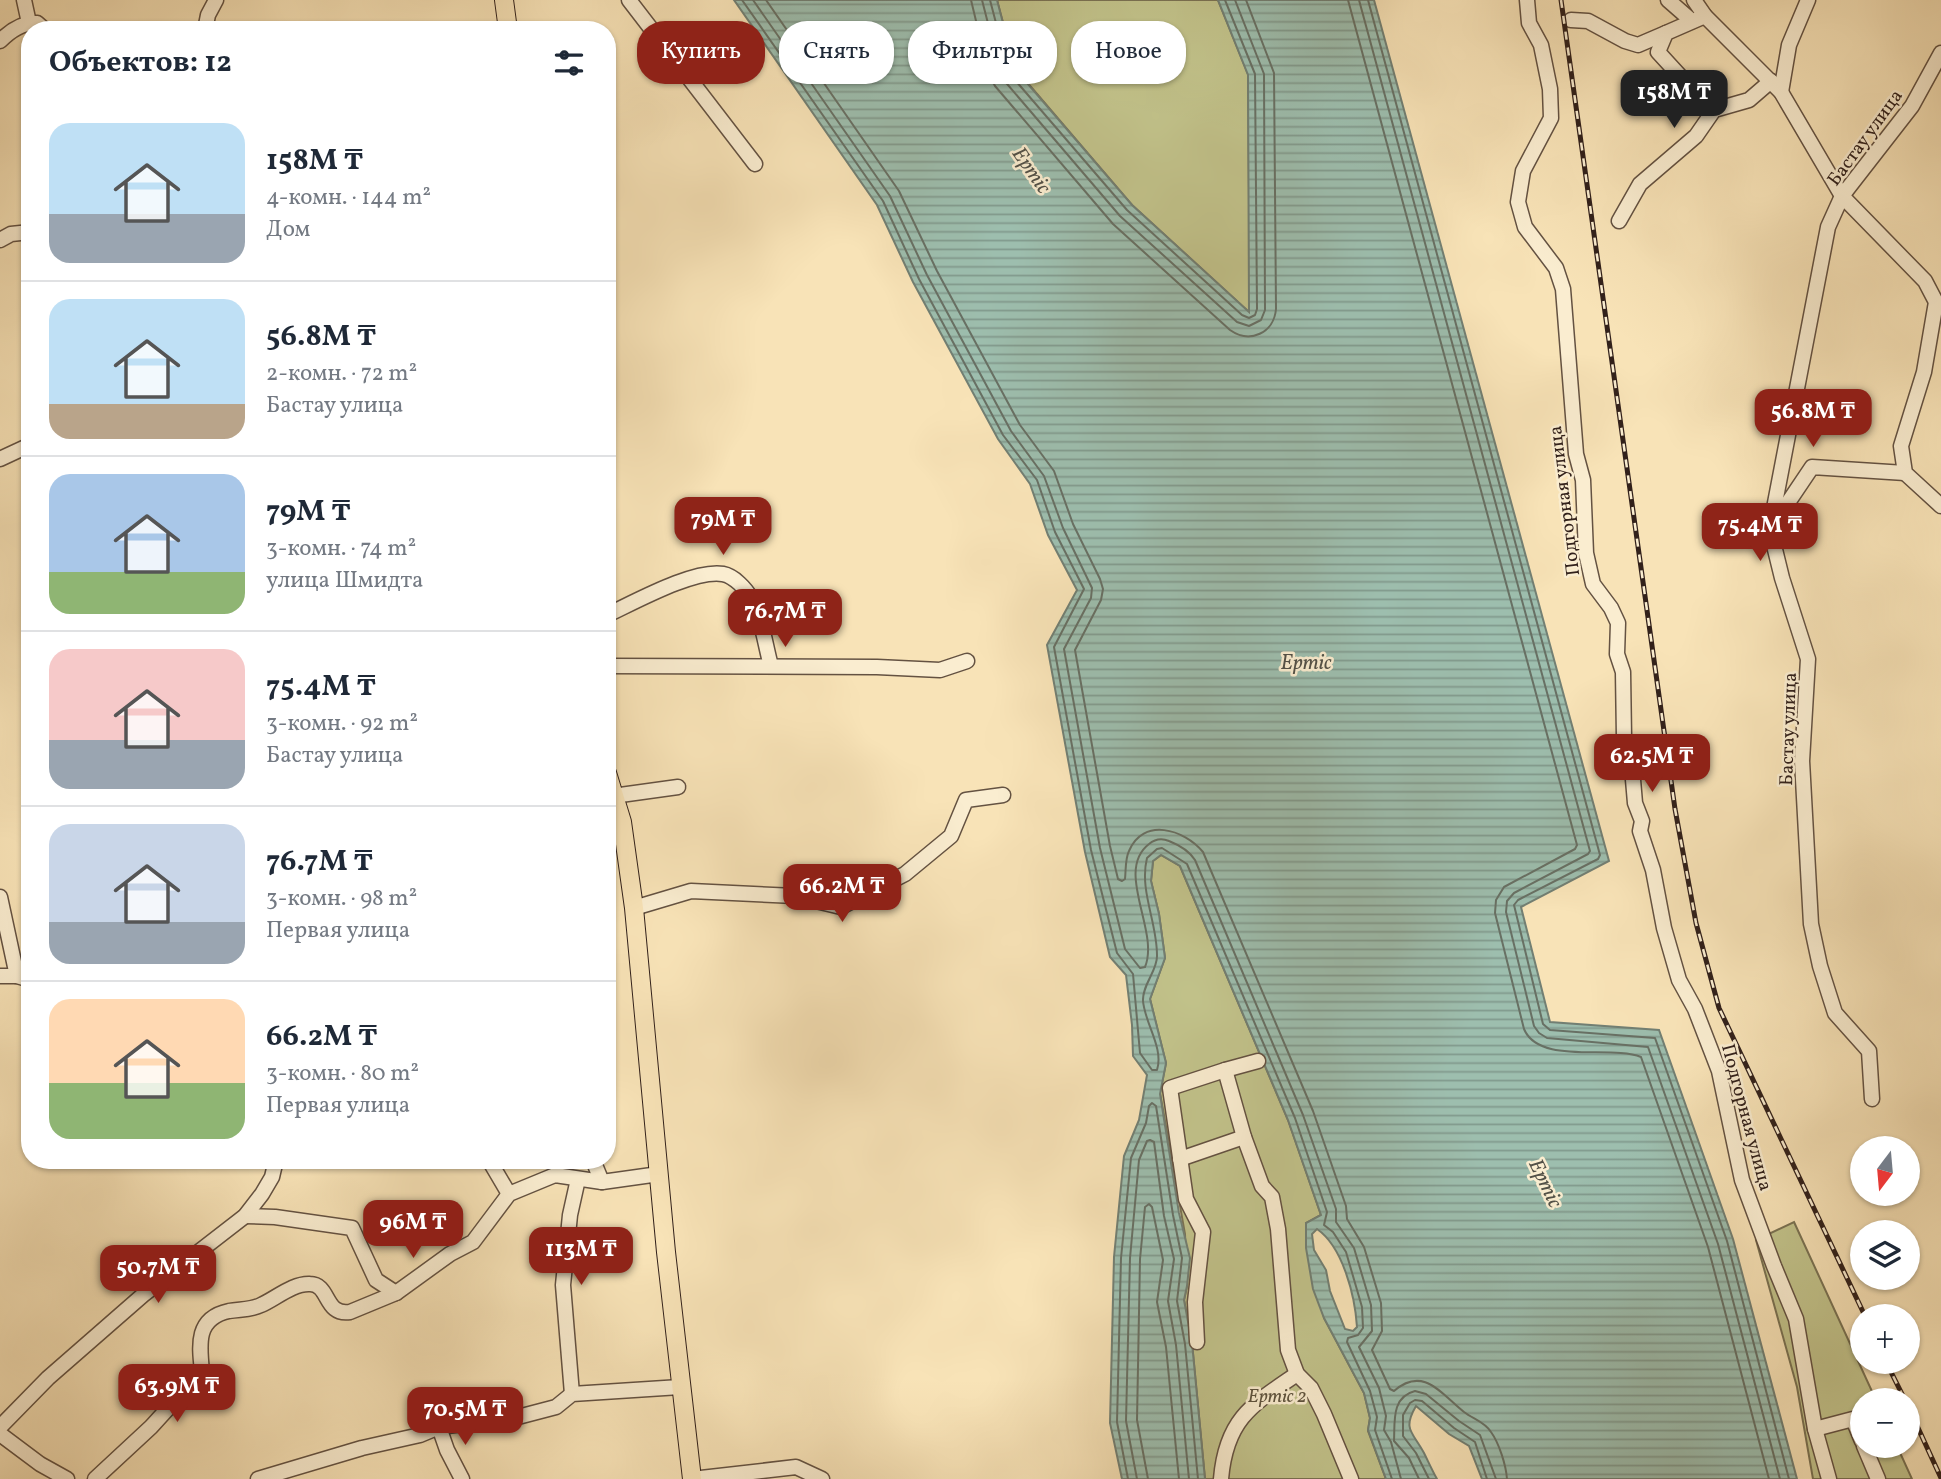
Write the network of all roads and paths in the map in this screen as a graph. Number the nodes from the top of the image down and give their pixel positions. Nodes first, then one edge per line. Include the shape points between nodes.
1 (24, 0) edge
2 (216, 0) edge
3 (504, 0) edge
4 (629, 0) edge
5 (1527, 0) edge
6 (1668, 0) edge
7 (1694, 0) edge
8 (1808, 0) edge
9 (1698, 18) junction
10 (1570, 20) dead end
11 (35, 21) edge
12 (207, 21) edge
13 (507, 21) edge
14 (21, 30) edge
15 (1666, 33) junction
16 (0, 41) edge
17 (1941, 53) edge
18 (1776, 87) junction
19 (1714, 110) junction
20 (755, 164) dead end
21 (1842, 196) junction
22 (1619, 221) dead end
23 (21, 233) edge
24 (0, 240) edge
25 (21, 449) edge
26 (0, 459) edge
27 (1782, 463) junction
28 (1812, 467) junction
29 (1905, 474) junction
30 (1941, 506) edge
31 (1770, 529) junction
32 (616, 610) edge
33 (967, 661) dead end
34 (616, 666) edge
35 (771, 666) junction
36 (678, 788) dead end
37 (1003, 795) dead end
38 (616, 796) edge
39 (616, 827) edge
40 (0, 897) edge
41 (634, 908) junction
42 (21, 971) edge
43 (0, 976) edge
44 (21, 978) edge
45 (1258, 1061) dead end
46 (1225, 1070) junction
47 (1872, 1099) dead end
48 (1244, 1137) junction
49 (1180, 1159) junction
50 (274, 1169) edge
51 (494, 1169) edge
52 (597, 1169) edge
53 (659, 1174) junction
54 (578, 1179) junction
55 (602, 1182) junction
56 (509, 1194) junction
57 (245, 1216) junction
58 (396, 1293) junction
59 (1197, 1342) dead end
60 (1297, 1374) junction
61 (680, 1387) junction
62 (572, 1394) junction
63 (1850, 1420) edge
64 (0, 1427) edge
65 (439, 1427) junction
66 (1815, 1429) junction
67 (0, 1434) edge
68 (1869, 1458) edge
69 (731, 1476) edge
70 (67, 1479) edge
71 (95, 1479) edge
72 (258, 1479) edge
73 (462, 1479) edge
74 (692, 1479) edge
75 (822, 1479) edge
76 (1221, 1479) edge
77 (1351, 1479) edge
78 (1829, 1479) edge
79 (1878, 1479) edge

1 - 11 street
2 - 12 street
3 - 13 main road
4 - 20 street
5 - 66 street, Подгорная улица via 1529,23 1541,45 1550,89 1551,118 1523,171 1518,202 1525,227 1556,268 1563,289 1586,553 1592,584 1618,624 1623,738 1642,821 1640,831 1679,980 1719,1071 1742,1180 1796,1319
6 - 9 street
7 - 9 street
8 - 18 street
9 - 15 street
9 - 18 street
10 - 15 street via 1588,21 1639,45
14 - 16 street
15 - 19 street via 1658,51
17 - 21 street, Бастау улица via 1912,106
18 - 19 street
18 - 21 street
19 - 22 street via 1696,136 1640,184
21 - 27 street, Бастау улица via 1828,227
21 - 29 street via 1925,281 1936,302 1924,372 1901,446
23 - 24 street
25 - 26 street
27 - 28 street
27 - 31 street, Бастау улица
28 - 29 street
28 - 31 street
29 - 30 street
31 - 47 street, Бастау улица via 1808,659 1802,761 1811,924 1835,1013 1869,1051
32 - 35 street via 700,575 724,574 751,597
33 - 35 street via 940,670
34 - 35 street
36 - 38 street
37 - 41 street via 966,800 951,836 905,874 841,907 795,896 691,891
39 - 41 main road
40 - 42 street
41 - 53 main road
43 - 44 street
45 - 46 street
46 - 48 street
46 - 49 street via 1170,1088
48 - 49 street
48 - 60 street via 1262,1186 1272,1198 1288,1350
49 - 59 street via 1186,1199 1203,1232 1195,1301
50 - 57 street
51 - 56 street
52 - 55 street
53 - 55 street
53 - 61 main road
54 - 55 street
54 - 56 street via 555,1175
54 - 62 street via 563,1285
56 - 58 street via 473,1242
57 - 58 street via 352,1228 376,1280
57 - 64 street via 143,1294
58 - 71 street via 343,1313 332,1308 320,1287 311,1283 256,1308 215,1317 201,1334 202,1371
60 - 76 street via 1255,1403 1236,1424 1223,1456
60 - 77 street via 1320,1405
61 - 62 street
61 - 74 main road
62 - 65 street via 556,1407 514,1418
63 - 66 street
65 - 72 street
65 - 73 street
66 - 78 street, Подгорная улица
67 - 70 street
68 - 79 street
69 - 74 street
69 - 75 street via 796,1467

